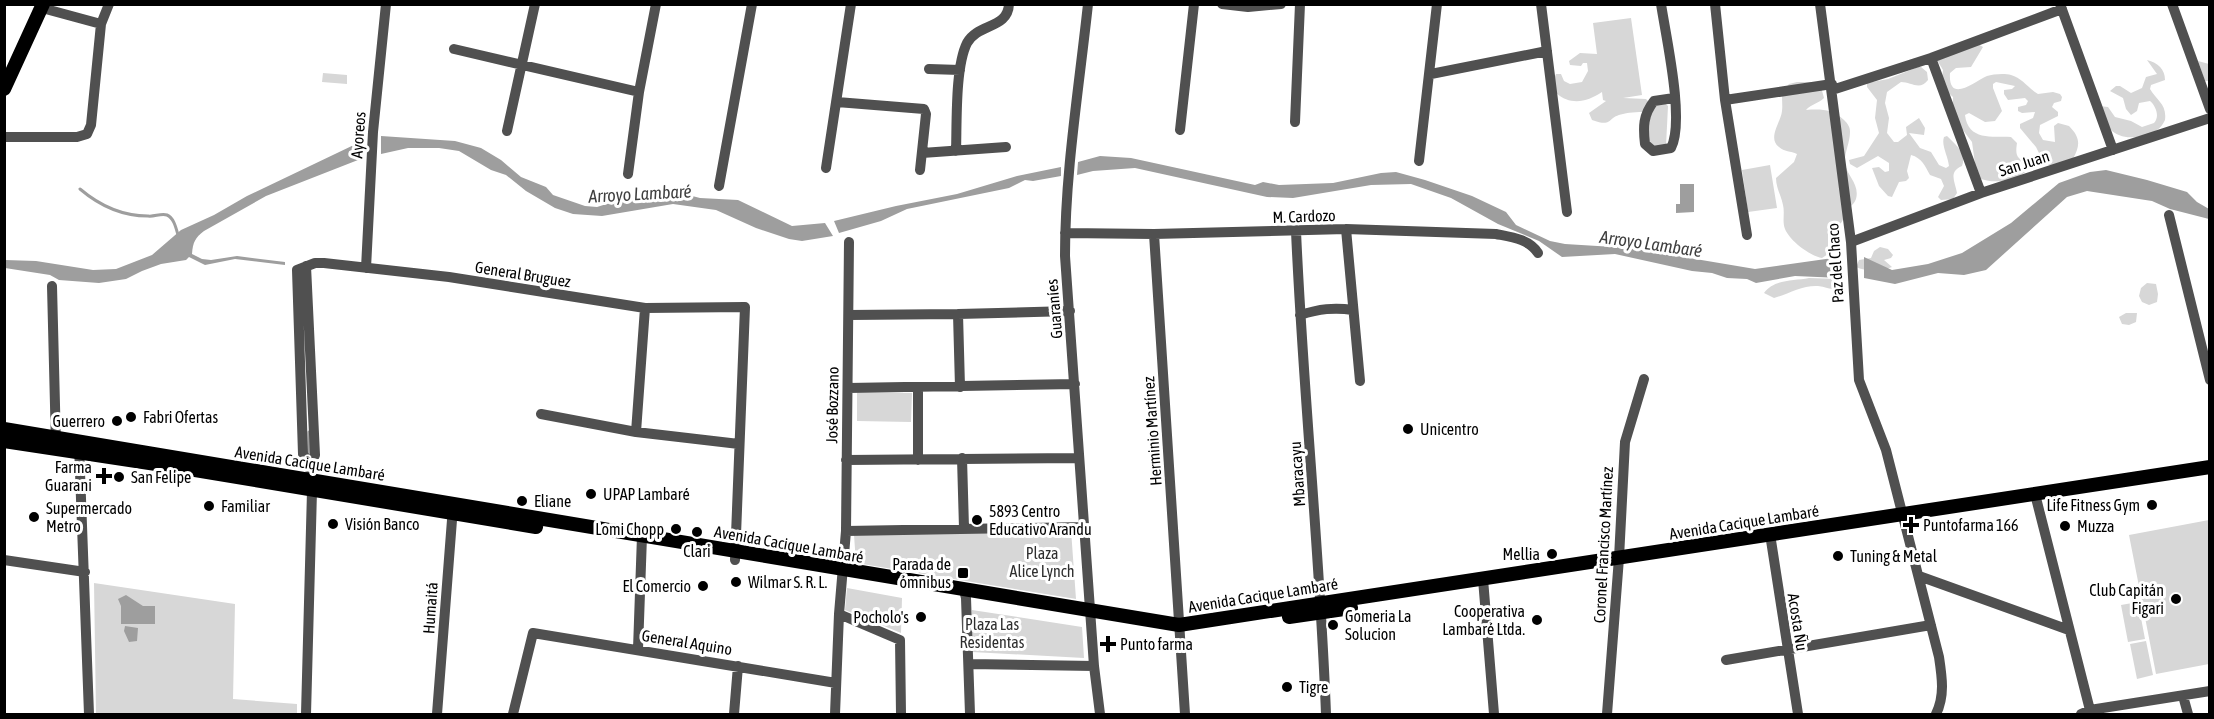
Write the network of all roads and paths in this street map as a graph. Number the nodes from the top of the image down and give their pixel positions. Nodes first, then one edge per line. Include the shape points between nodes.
1 (109, 4) edge
2 (386, 4) edge
3 (535, 4) edge
4 (656, 4) edge
5 (752, 4) edge
6 (851, 4) edge
7 (1009, 4) edge
8 (1088, 4) edge
9 (1194, 4) edge
10 (1222, 4) edge
11 (1281, 4) edge
12 (1300, 4) edge
13 (1437, 4) edge
14 (1541, 4) edge
15 (1661, 4) edge
16 (1715, 4) edge
17 (1820, 4) edge
18 (2172, 4) edge
19 (42, 6) edge
20 (2061, 7) edge
21 (102, 24) junction
22 (454, 49) dead end
23 (1547, 51) junction
24 (1931, 58) junction
25 (523, 66) junction
26 (929, 69) dead end
27 (960, 70) junction
28 (9, 74) edge
29 (1431, 74) junction
30 (1832, 87) junction
31 (4, 89) edge
32 (639, 92) junction
33 (1674, 98) junction
34 (1725, 100) junction
35 (837, 102) junction
36 (2210, 109) edge
37 (2210, 118) edge
38 (1295, 122) dead end
39 (1180, 130) dead end
40 (507, 131) dead end
41 (4, 136) edge
42 (1006, 147) dead end
43 (2113, 150) junction
44 (956, 151) junction
45 (921, 153) junction
46 (1419, 161) dead end
47 (826, 168) dead end
48 (920, 170) dead end
49 (628, 174) dead end
50 (719, 186) dead end
51 (1981, 193) junction
52 (1567, 212) dead end
53 (2169, 215) dead end
54 (1346, 229) junction
55 (1296, 231) junction
56 (1065, 232) junction
57 (1154, 234) junction
58 (1747, 235) dead end
59 (849, 242) dead end
60 (1851, 245) junction
61 (1538, 253) dead end
62 (366, 268) junction
63 (52, 286) dead end
64 (645, 308) junction
65 (1070, 310) junction
66 (1353, 310) junction
67 (958, 314) junction
68 (849, 315) junction
69 (1300, 315) junction
70 (1644, 379) dead end
71 (2210, 380) edge
72 (1360, 381) dead end
73 (1075, 384) junction
74 (960, 387) junction
75 (848, 388) junction
76 (918, 388) junction
77 (541, 414) dead end
78 (4, 429) edge
79 (636, 432) junction
80 (4, 441) edge
81 (56, 443) junction
82 (739, 444) junction
83 (79, 447) junction
84 (962, 458) junction
85 (1079, 458) junction
86 (846, 460) junction
87 (918, 460) junction
88 (2210, 467) edge
89 (2210, 475) edge
90 (312, 486) junction
91 (2037, 497) junction
92 (453, 509) junction
93 (1903, 518) junction
94 (1085, 527) junction
95 (964, 528) junction
96 (846, 531) junction
97 (1771, 538) junction
98 (642, 540) junction
99 (735, 555) junction
100 (4, 560) edge
101 (1619, 562) junction
102 (85, 573) junction
103 (842, 573) junction
104 (1919, 576) junction
105 (1484, 583) junction
106 (965, 594) junction
107 (1322, 607) junction
108 (839, 614) junction
109 (1091, 615) junction
110 (1931, 625) junction
111 (1180, 629) junction
112 (2069, 630) junction
113 (638, 649) junction
114 (1788, 650) junction
115 (1726, 660) dead end
116 (969, 664) junction
117 (738, 666) junction
118 (1094, 666) junction
119 (836, 683) junction
120 (2210, 691) edge
121 (2183, 696) junction
122 (2088, 713) edge
123 (89, 714) edge
124 (306, 714) edge
125 (437, 714) edge
126 (513, 714) edge
127 (734, 714) edge
128 (835, 714) edge
129 (901, 714) edge
130 (970, 714) edge
131 (1100, 714) edge
132 (1185, 714) edge
133 (1326, 714) edge
134 (1494, 714) edge
135 (1607, 714) edge
136 (1798, 714) edge
137 (1936, 714) edge
138 (2188, 714) edge

1 - 21 street
2 - 62 street, Ayoreos via 373,132
3 - 25 street
4 - 32 street
5 - 50 street
6 - 35 street
7 - 27 street via 1004,19 976,32 967,43
8 - 56 street, Guaraníes
9 - 39 street
10 - 11 street
12 - 38 street
13 - 29 street
14 - 23 street
15 - 33 street
16 - 34 street
17 - 30 street, Paz del Chaco
18 - 36 street
19 - 21 street
19 - 28 main road
20 - 24 street
20 - 43 street
21 - 41 street via 87,134
22 - 25 street
23 - 29 street
23 - 52 street
24 - 30 street
24 - 51 street
25 - 32 street
25 - 40 street
26 - 27 street
27 - 44 street
28 - 31 main road
29 - 46 street
30 - 34 street
30 - 60 street, Paz del Chaco
32 - 49 street
33 - 33 street via 1675,142 1671,148 1653,151 1645,144 1644,116 1654,101
34 - 58 street
35 - 45 street via 924,109
35 - 47 street
37 - 43 street, San Juan
42 - 44 street
43 - 51 street, San Juan
44 - 45 street
45 - 48 street
51 - 60 street, San Juan
53 - 71 street
54 - 55 street, M. Cardozo
54 - 61 street, M. Cardozo via 1496,234 1513,237
54 - 66 street
55 - 57 street, M. Cardozo
55 - 69 street, Mbaracayu
56 - 57 street, M. Cardozo
56 - 65 street, Guaraníes
57 - 111 street, Herminio Martínez
59 - 68 street, José Bozzano
60 - 93 street, Paz del Chaco via 1859,380 1886,450
62 - 64 street, General Bruguez
62 - 90 street, General Bruguez via 324,263 301,268 315,455 310,465
63 - 81 street
64 - 79 street
64 - 82 street, General Bruguez via 745,307
65 - 67 street
65 - 73 street, Guaraníes
66 - 69 street via 1338,307
66 - 72 street
67 - 68 street
67 - 74 street
68 - 75 street, José Bozzano
69 - 107 street, Mbaracayu
70 - 101 street, Coronel Francisco Martínez via 1625,442
73 - 74 street
73 - 85 street, Guaraníes
74 - 76 street
75 - 76 street
75 - 86 street, José Bozzano
76 - 87 street
77 - 79 street
78 - 81 main road, Avenida Cacique Lambaré
79 - 82 street
80 - 81 main road, Avenida Cacique Lambaré
81 - 83 main road, Avenida Cacique Lambaré
82 - 99 street
83 - 90 main road, Avenida Cacique Lambaré via 189,469
83 - 102 street
84 - 85 street
84 - 87 street
84 - 95 street
85 - 94 street, Guaraníes
86 - 87 street
86 - 96 street, José Bozzano
88 - 91 main road, Avenida Cacique Lambaré
89 - 91 main road, Avenida Cacique Lambaré
90 - 92 main road, Avenida Cacique Lambaré
90 - 124 street
91 - 93 main road, Avenida Cacique Lambaré
91 - 112 street
92 - 98 main road, Avenida Cacique Lambaré
92 - 125 street, Humaitá
93 - 97 main road, Avenida Cacique Lambaré
93 - 104 street, Paz del Chaco
94 - 95 street
94 - 109 street, Guaraníes
95 - 96 street
96 - 103 street, José Bozzano
97 - 101 main road, Avenida Cacique Lambaré
97 - 114 street, Acosta Ñu
98 - 99 main road, Avenida Cacique Lambaré
98 - 113 street
99 - 103 main road, Avenida Cacique Lambaré
100 - 102 street
101 - 105 main road, Avenida Cacique Lambaré
101 - 135 street, Coronel Francisco Martínez
102 - 123 street
103 - 106 main road, Avenida Cacique Lambaré
103 - 108 street, José Bozzano
104 - 110 street, Paz del Chaco
104 - 112 street
105 - 107 main road, Avenida Cacique Lambaré
105 - 134 street
106 - 109 main road, Avenida Cacique Lambaré
106 - 116 street
107 - 111 main road, Avenida Cacique Lambaré
107 - 133 street, Mbaracayu
108 - 119 street, José Bozzano
108 - 129 street via 900,640
109 - 111 main road, Avenida Cacique Lambaré
109 - 118 street, Guaraníes
110 - 114 street
110 - 137 street, Paz del Chaco via 1942,677 1941,703
111 - 132 street, Herminio Martínez
112 - 122 street
113 - 117 street, General Aquino
113 - 126 street, General Aquino via 533,633
114 - 115 street
114 - 136 street, Acosta Ñu
116 - 118 street
116 - 130 street
117 - 119 street, General Aquino
117 - 127 street
118 - 131 street, Guaraníes
119 - 128 street, José Bozzano
120 - 121 street
121 - 122 street
121 - 138 street

